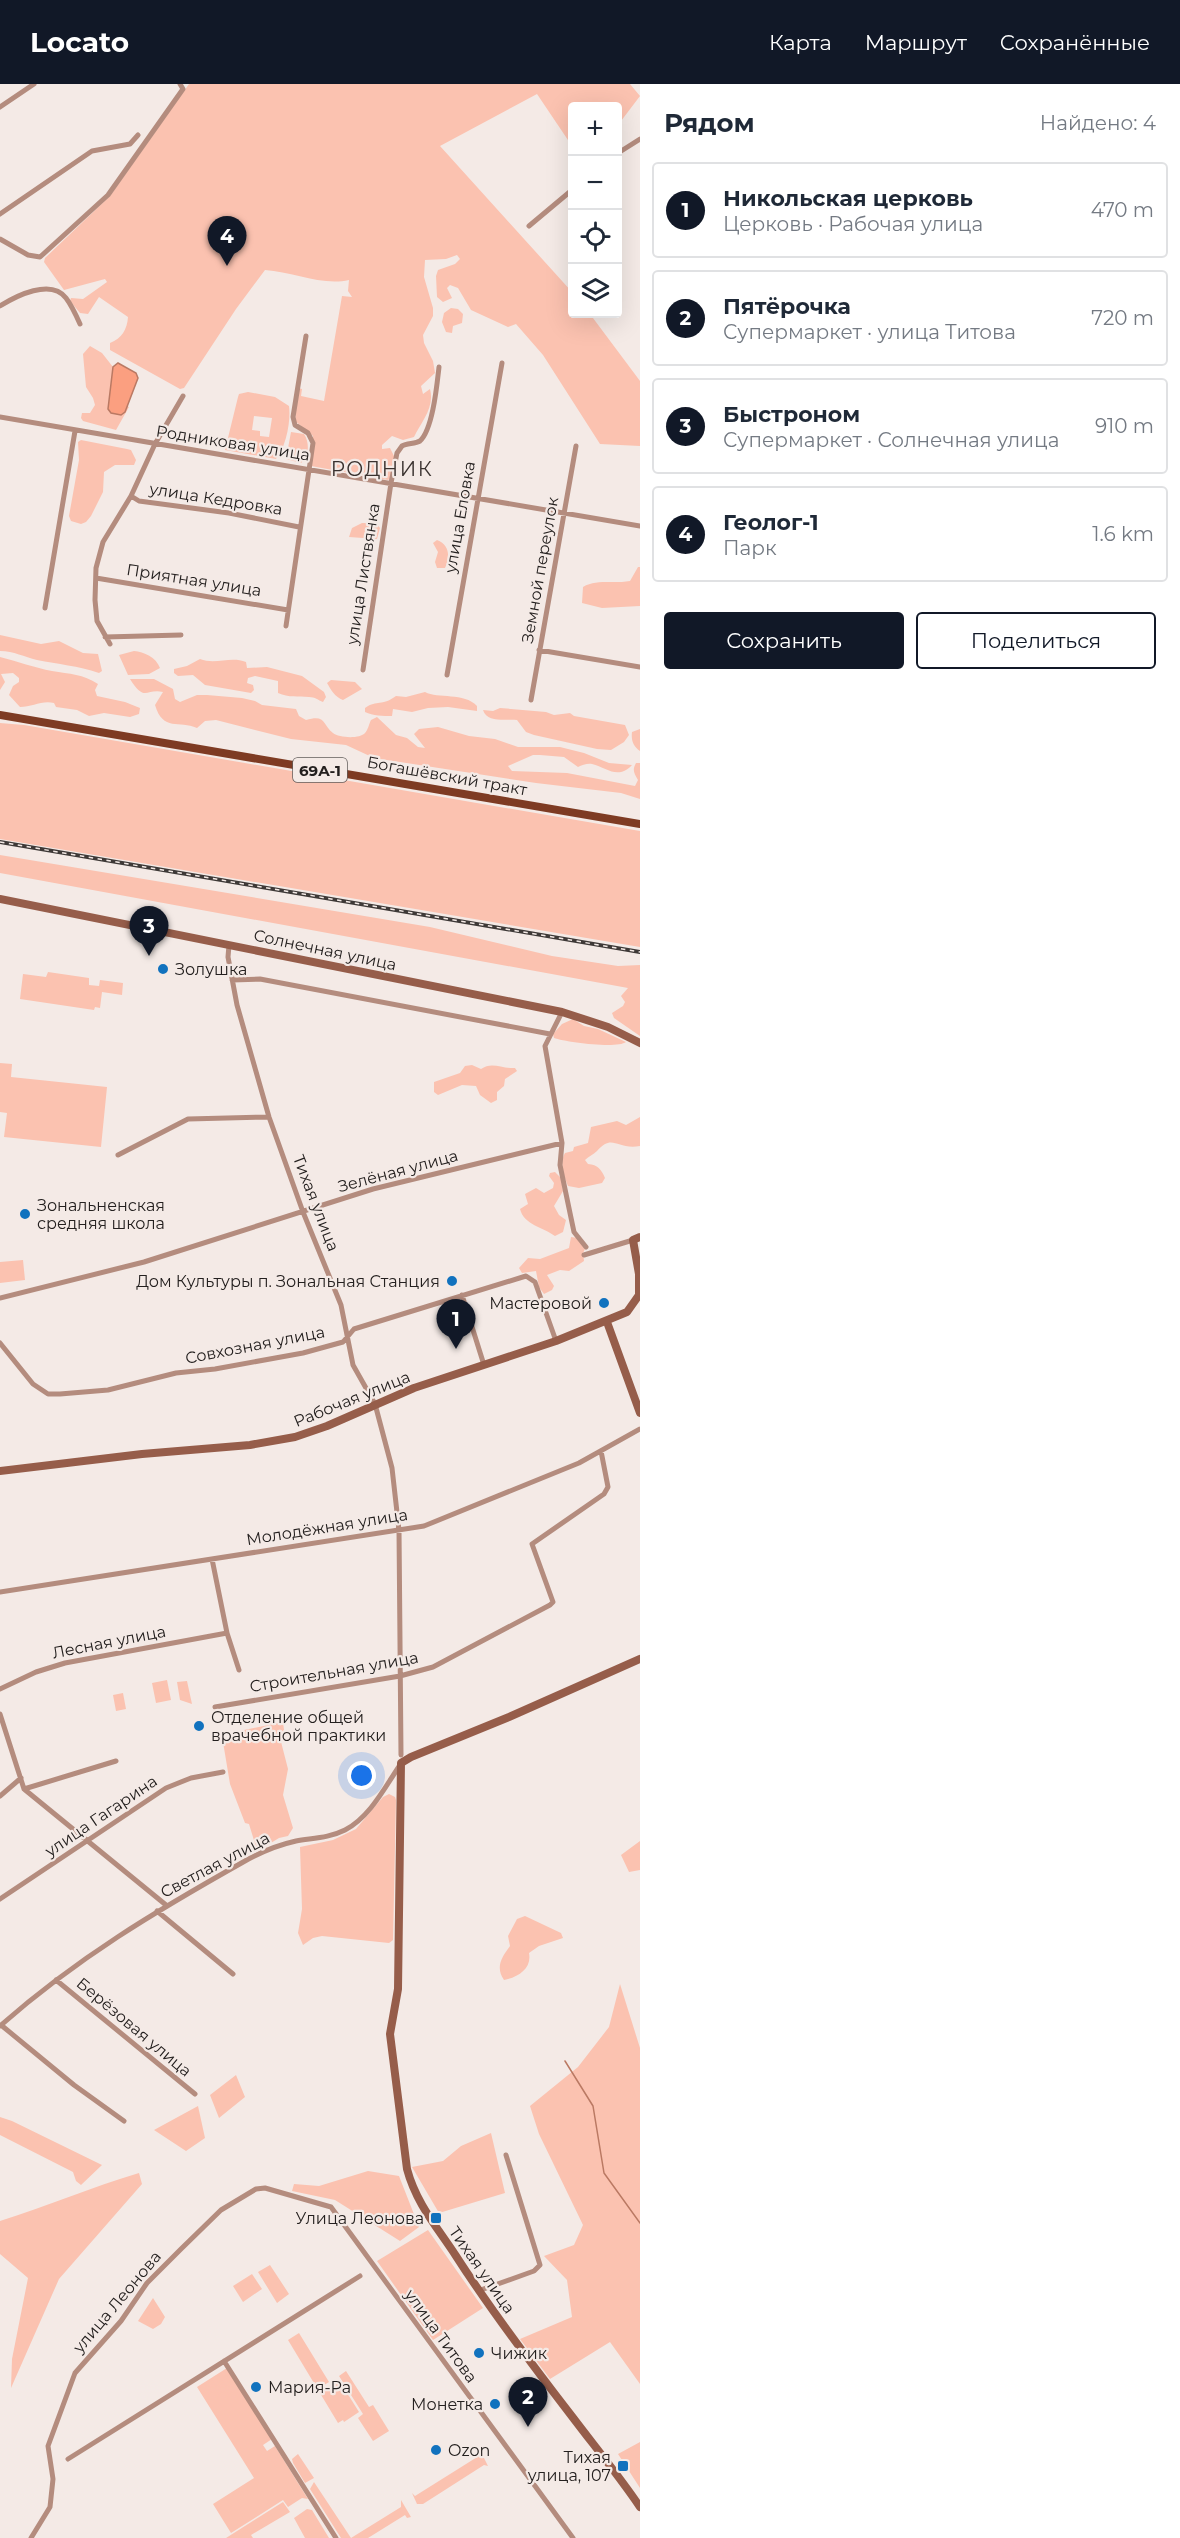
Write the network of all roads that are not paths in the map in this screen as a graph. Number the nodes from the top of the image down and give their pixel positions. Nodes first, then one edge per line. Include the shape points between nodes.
1 (33, 84) edge
2 (180, 84) edge
3 (0, 107) edge
4 (138, 135) dead end
5 (640, 139) edge
6 (622, 150) edge
7 (568, 194) edge
8 (0, 214) edge
9 (529, 226) dead end
10 (0, 239) edge
11 (0, 306) edge
12 (80, 324) dead end
13 (306, 336) dead end
14 (502, 363) dead end
15 (440, 367) dead end
16 (183, 396) dead end
17 (0, 417) edge
18 (75, 431) junction
19 (155, 444) junction
20 (576, 446) dead end
21 (308, 469) junction
22 (391, 483) junction
23 (131, 496) junction
24 (477, 499) junction
25 (564, 513) junction
26 (299, 526) junction
27 (640, 526) edge
28 (96, 578) junction
29 (45, 608) dead end
30 (288, 610) junction
31 (286, 626) dead end
32 (181, 635) dead end
33 (105, 637) junction
34 (110, 644) dead end
35 (539, 650) junction
36 (640, 667) edge
37 (363, 670) dead end
38 (447, 675) dead end
39 (531, 700) dead end
40 (0, 715) edge
41 (640, 824) edge
42 (0, 899) edge
43 (229, 945) junction
44 (232, 980) junction
45 (562, 1012) junction
46 (550, 1034) junction
47 (640, 1043) edge
48 (269, 1117) junction
49 (562, 1143) junction
50 (118, 1155) dead end
51 (303, 1212) junction
52 (637, 1238) edge
53 (586, 1247) dead end
54 (584, 1256) dead end
55 (462, 1295) junction
56 (0, 1298) edge
57 (607, 1322) junction
58 (348, 1335) junction
59 (556, 1341) junction
60 (0, 1343) edge
61 (484, 1365) junction
62 (375, 1404) junction
63 (640, 1413) edge
64 (640, 1429) edge
65 (601, 1451) junction
66 (0, 1471) edge
67 (399, 1530) junction
68 (212, 1559) junction
69 (0, 1592) edge
70 (226, 1633) junction
71 (640, 1659) edge
72 (239, 1670) dead end
73 (400, 1676) junction
74 (0, 1689) edge
75 (215, 1707) dead end
76 (0, 1714) edge
77 (401, 1759) junction
78 (116, 1761) dead end
79 (223, 1772) dead end
80 (21, 1778) junction
81 (24, 1789) junction
82 (0, 1796) edge
83 (87, 1841) junction
84 (0, 1899) edge
85 (166, 1905) junction
86 (157, 1911) junction
87 (233, 1974) dead end
88 (56, 1980) junction
89 (1, 2025) edge
90 (195, 2094) dead end
91 (124, 2121) dead end
92 (506, 2155) dead end
93 (331, 2207) joint
94 (360, 2276) dead end
95 (478, 2291) junction
96 (224, 2361) junction
97 (68, 2459) dead end
98 (640, 2507) edge
99 (31, 2538) edge
100 (336, 2538) edge
101 (573, 2538) edge

1 - 3 street
2 - 10 street via 183,89 108,195 40,257 28,255
4 - 8 street via 130,144 92,151
5 - 6 street
7 - 9 street
11 - 12 street via 26,292 54,292 65,296
13 - 21 street via 293,417 295,425 312,439
14 - 24 street, улица Еловка
15 - 22 street, улица Листвянка via 429,422 420,440 399,449
16 - 19 street
17 - 18 street, Родниковая улица
18 - 19 street, Родниковая улица
18 - 29 street
19 - 21 street, Родниковая улица
19 - 23 street
20 - 25 street, Земной переулок
21 - 22 street, Родниковая улица
21 - 26 street
22 - 24 street, Родниковая улица
22 - 37 street, улица Листвянка
23 - 26 street, улица Кедровка via 139,501
23 - 28 street via 103,543
24 - 25 street, Родниковая улица
24 - 38 street, улица Еловка
25 - 27 street, Родниковая улица
25 - 35 street, Земной переулок
26 - 30 street
28 - 30 street, Приятная улица
28 - 33 street via 97,621
30 - 31 street
32 - 33 street
33 - 34 street
35 - 36 street
35 - 39 street, Земной переулок
40 - 41 main road, Богашёвский тракт / 69А-1
42 - 43 street, Солнечная улица
43 - 44 street, Тихая улица
43 - 45 street, Солнечная улица
44 - 46 street via 260,979
44 - 48 street, Тихая улица
45 - 46 street
45 - 47 street, Солнечная улица via 608,1027
46 - 49 street via 545,1046
48 - 50 street via 188,1119
48 - 51 street, Тихая улица
49 - 51 street, Зелёная улица via 373,1189
49 - 53 street via 560,1165 574,1232
51 - 56 street, Зелёная улица via 144,1262
51 - 58 street, Тихая улица via 341,1305
52 - 54 street
52 - 57 street, Рабочая улица via 639,1295 627,1312
55 - 58 street, Совхозная улица via 354,1329
55 - 59 street, Совхозная улица via 530,1277
55 - 61 street
57 - 59 street, Рабочая улица
57 - 63 street
58 - 60 street, Совхозная улица via 343,1342 303,1353 176,1373 108,1390 48,1394 33,1384
58 - 62 street, Тихая улица via 353,1365
59 - 61 street, Рабочая улица
61 - 62 street, Рабочая улица
62 - 66 street, Рабочая улица via 295,1437
62 - 67 street, Тихая улица via 392,1468
64 - 65 street, Молодёжная улица
65 - 67 street, Молодёжная улица via 424,1526
65 - 73 street, Строительная улица via 608,1487 604,1494 532,1544 553,1602 433,1668
67 - 68 street, Молодёжная улица
67 - 73 street, Тихая улица
68 - 69 street, Молодёжная улица
68 - 70 street
70 - 72 street
70 - 74 street, Лесная улица via 65,1663
71 - 77 street, Светлая улица
73 - 75 street, Строительная улица
73 - 77 street, Тихая улица
76 - 80 street
77 - 85 street, Светлая улица via 364,1815 346,1830 259,1854
77 - 95 street, Тихая улица via 398,1989 390,2034 406,2160 421,2206
78 - 81 street
79 - 83 street, улица Гагарина via 166,1788
80 - 81 street
80 - 82 street
81 - 83 street
83 - 84 street, улица Гагарина
83 - 85 street
85 - 86 street, Светлая улица
86 - 87 street
86 - 88 street, Светлая улица
88 - 89 street, Светлая улица
88 - 90 street, Берёзовая улица
89 - 91 street
92 - 95 street via 540,2265 534,2271
93 - 99 street, улица Леонова via 265,2188 256,2189 221,2210 147,2283 121,2321 75,2373 48,2446 50,2507
93 - 101 street, улица Титова
94 - 96 street
95 - 98 street, Тихая улица
96 - 97 street
96 - 100 street

